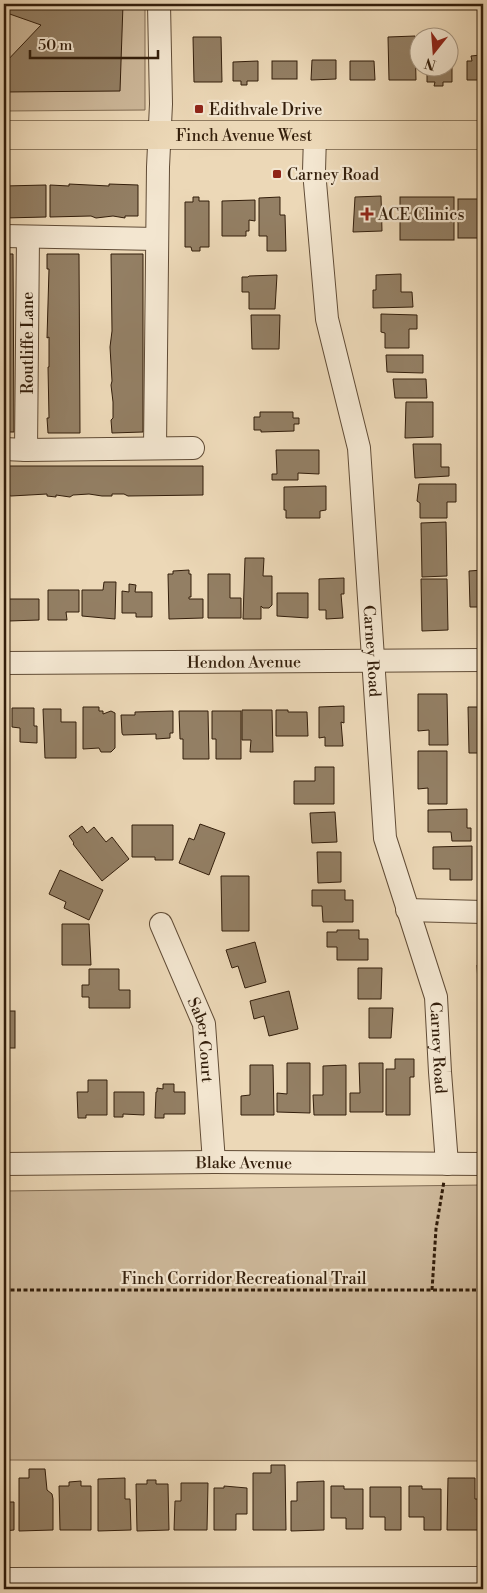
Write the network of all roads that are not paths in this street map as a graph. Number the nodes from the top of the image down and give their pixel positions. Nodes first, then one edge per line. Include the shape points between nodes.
1 (159, 4) edge
2 (159, 135) junction
3 (316, 135) junction
4 (483, 135) edge
5 (4, 136) edge
6 (4, 236) edge
7 (28, 237) junction
8 (156, 239) junction
9 (155, 448) junction
10 (193, 448) dead end
11 (4, 449) edge
12 (26, 450) junction
13 (373, 660) junction
14 (483, 660) edge
15 (4, 663) edge
16 (407, 910) junction
17 (483, 912) edge
18 (161, 924) dead end
19 (214, 1162) junction
20 (4, 1164) edge
21 (483, 1164) edge
22 (446, 1170) junction
23 (483, 1578) edge
24 (4, 1579) edge

1 - 2 street
2 - 3 main road, Finch Avenue West
2 - 5 main road, Finch Avenue West
2 - 8 street
3 - 4 main road, Finch Avenue West
3 - 13 street, Carney Road via 314,170 327,319 359,448
6 - 7 street
7 - 8 street
7 - 12 street, Routliffe Lane
8 - 9 street
9 - 10 street
9 - 12 street
11 - 12 street
13 - 14 street, Hendon Avenue
13 - 15 street, Hendon Avenue
13 - 16 street, Carney Road via 386,838
16 - 17 street
16 - 22 street, Carney Road via 436,997
18 - 19 street, Saber Court via 204,1024
19 - 20 street, Blake Avenue
19 - 22 street, Blake Avenue
21 - 22 street, Blake Avenue
23 - 24 street

